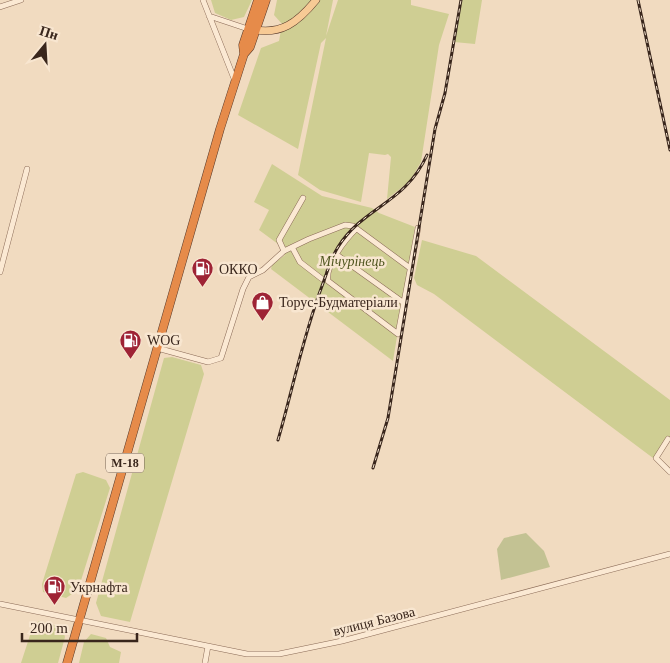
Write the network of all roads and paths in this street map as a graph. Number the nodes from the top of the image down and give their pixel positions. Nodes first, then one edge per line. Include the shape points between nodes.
1 (21, 0) edge
2 (203, 0) edge
3 (258, 0) edge
4 (266, 0) edge
5 (316, 0) edge
6 (0, 7) edge
7 (209, 16) junction
8 (252, 30) junction
9 (235, 82) junction
10 (27, 169) dead end
11 (302, 198) dead end
12 (418, 228) dead end
13 (356, 229) junction
14 (292, 247) junction
15 (284, 251) junction
16 (337, 255) dead end
17 (410, 268) junction
18 (0, 272) edge
19 (322, 279) dead end
20 (404, 304) junction
21 (157, 348) junction
22 (668, 439) dead end
23 (670, 472) edge
24 (670, 554) edge
25 (0, 604) edge
26 (79, 618) junction
27 (208, 646) junction
28 (67, 663) edge
29 (205, 663) edge

1 - 6 street
2 - 7 street
3 - 8 highway, М-18
4 - 8 highway, М-18
5 - 8 main road via 284,29
7 - 8 street
7 - 9 street
8 - 9 highway, М-18 via 250,47 244,54
9 - 21 highway, М-18
10 - 18 street
11 - 15 street via 279,240
12 - 17 street
13 - 14 street via 345,225
13 - 17 street
13 - 20 street via 340,247 328,281 398,334
14 - 15 street
14 - 19 street via 300,262
15 - 21 street via 246,282 221,358 208,362
16 - 20 street
17 - 20 street
21 - 26 highway, М-18
22 - 23 street via 656,458
24 - 27 street, вулиця Базова via 342,641 279,654 247,654
25 - 26 street, вулиця Базова
26 - 27 street, вулиця Базова
26 - 28 highway, М-18
27 - 29 street

